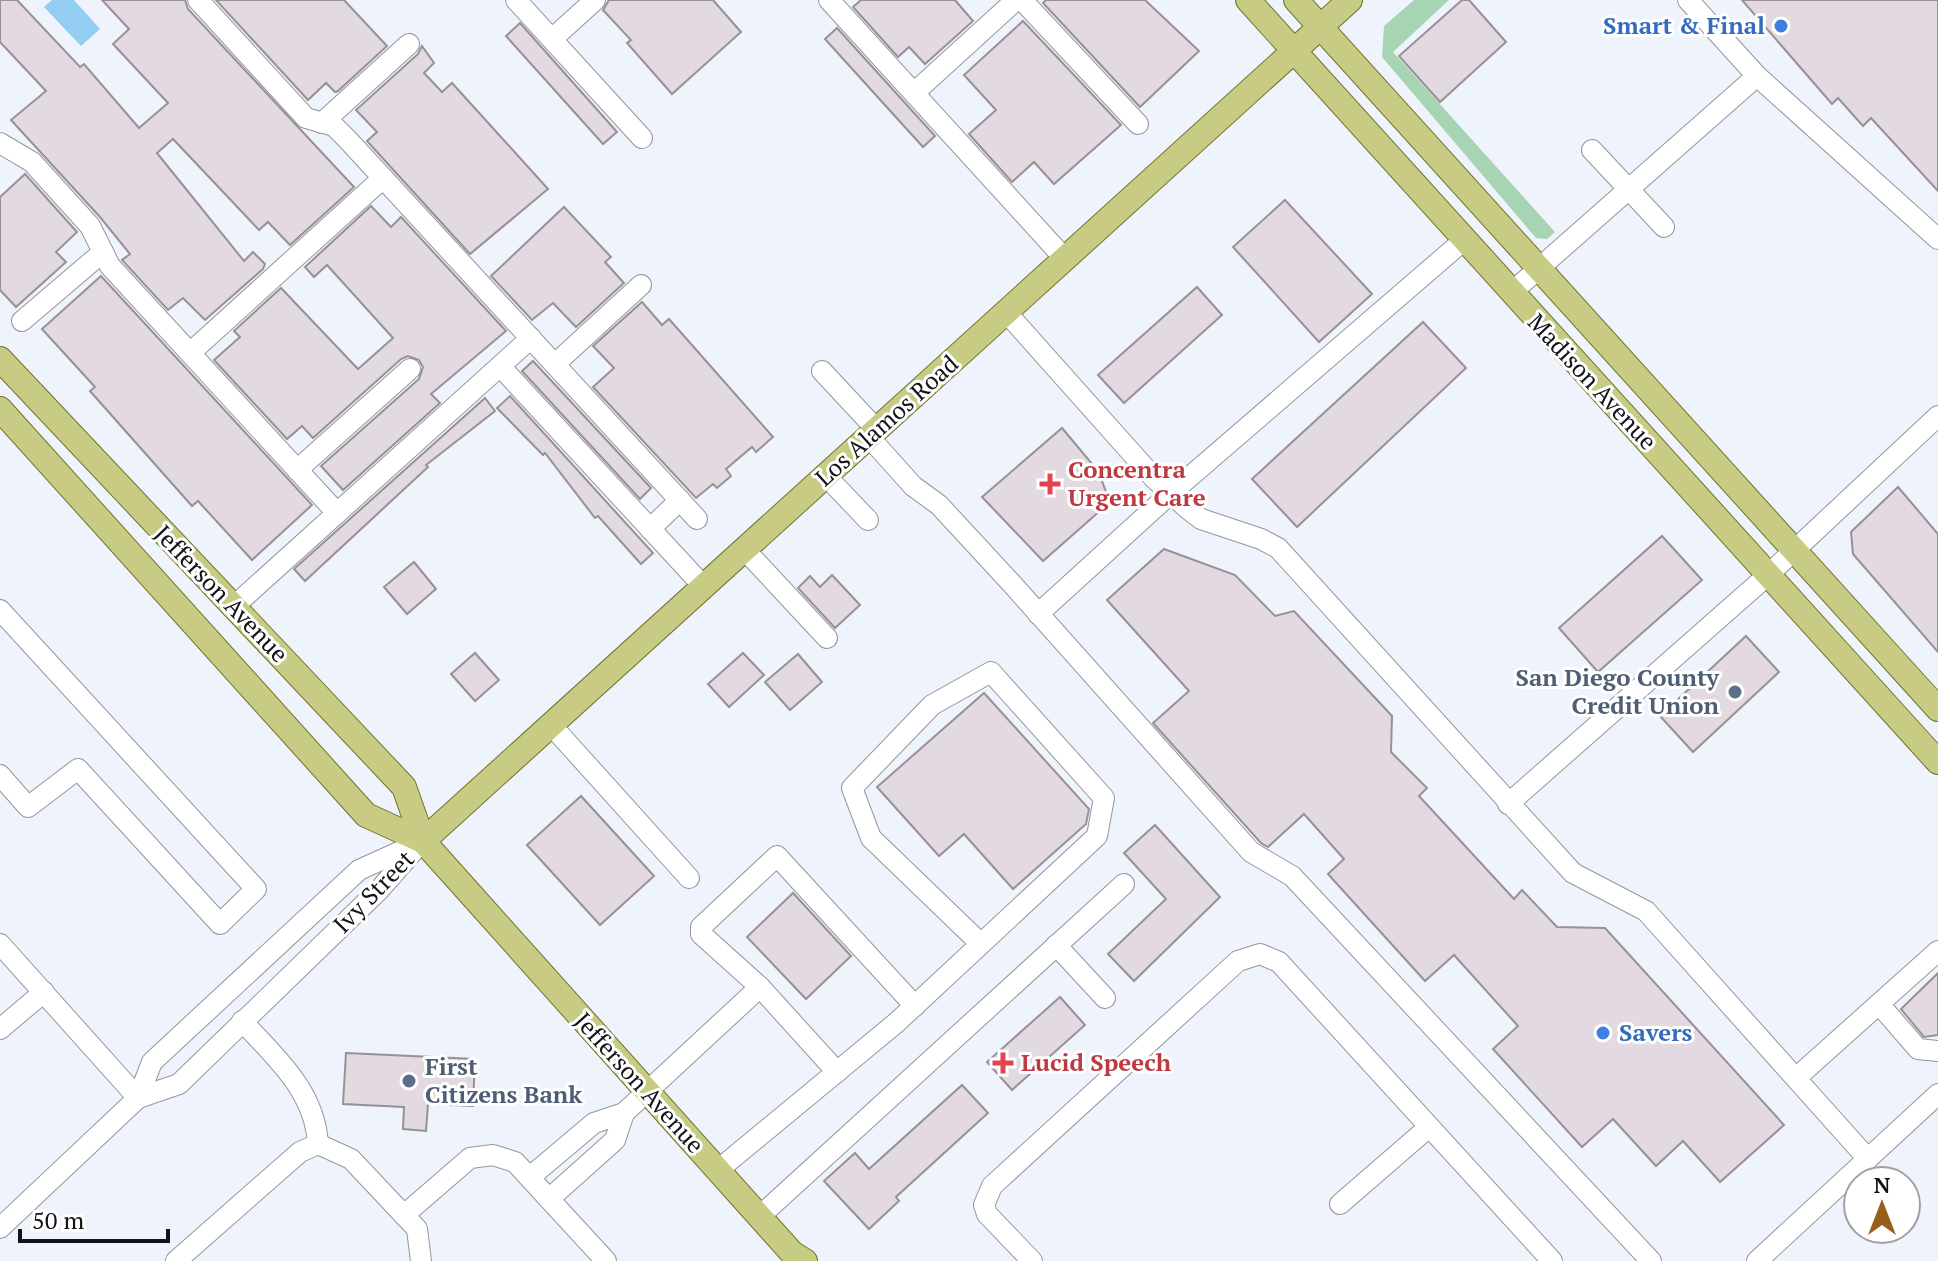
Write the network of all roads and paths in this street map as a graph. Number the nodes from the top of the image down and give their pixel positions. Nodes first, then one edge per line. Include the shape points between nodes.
1 (198, 0) edge
2 (516, 0) edge
3 (595, 0) edge
4 (829, 0) edge
5 (1019, 0) edge
6 (1248, 0) edge
7 (1296, 0) edge
8 (1350, 0) edge
9 (1688, 0) edge
10 (1320, 27) junction
11 (552, 39) junction
12 (409, 44) dead end
13 (1294, 51) junction
14 (1757, 76) junction
15 (915, 92) junction
16 (322, 123) junction
17 (1138, 124) dead end
18 (642, 138) dead end
19 (2, 148) edge
20 (1592, 150) dead end
21 (383, 178) junction
22 (1630, 191) junction
23 (1664, 227) dead end
24 (1938, 239) edge
25 (1463, 241) junction
26 (103, 252) junction
27 (1065, 259) junction
28 (1539, 269) junction
29 (641, 285) dead end
30 (1511, 293) junction
31 (1006, 312) junction
32 (22, 321) dead end
33 (531, 338) junction
34 (190, 353) junction
35 (0, 359) edge
36 (555, 364) junction
37 (500, 366) junction
38 (410, 369) dead end
39 (822, 371) dead end
40 (0, 409) edge
41 (1938, 416) edge
42 (873, 434) junction
43 (297, 470) junction
44 (826, 476) junction
45 (1171, 493) junction
46 (680, 500) junction
47 (337, 513) junction
48 (697, 519) dead end
49 (868, 520) dead end
50 (650, 529) junction
51 (745, 550) junction
52 (1795, 550) junction
53 (1769, 574) junction
54 (704, 587) junction
55 (232, 608) junction
56 (0, 610) edge
57 (1038, 614) junction
58 (827, 638) dead end
59 (1938, 709) edge
60 (552, 726) junction
61 (1938, 762) edge
62 (0, 775) edge
63 (1508, 804) junction
64 (423, 841) junction
65 (689, 878) dead end
66 (1124, 884) dead end
67 (981, 944) junction
68 (1056, 945) junction
69 (1938, 951) edge
70 (3, 954) edge
71 (760, 987) junction
72 (44, 992) junction
73 (1105, 998) dead end
74 (1879, 1004) junction
75 (915, 1006) junction
76 (242, 1021) junction
77 (0, 1029) edge
78 (1938, 1051) edge
79 (837, 1072) junction
80 (1796, 1078) junction
81 (647, 1093) junction
82 (1938, 1094) edge
83 (138, 1098) junction
84 (624, 1113) junction
85 (1429, 1127) junction
86 (570, 1143) junction
87 (318, 1144) junction
88 (1868, 1159) junction
89 (587, 1164) junction
90 (718, 1170) junction
91 (530, 1177) junction
92 (549, 1199) junction
93 (1340, 1204) dead end
94 (404, 1215) junction
95 (760, 1216) junction
96 (0, 1228) edge
97 (422, 1255) edge
98 (797, 1258) edge
99 (1028, 1260) edge
100 (176, 1261) edge
101 (606, 1261) edge
102 (1552, 1261) edge
103 (1651, 1261) edge
104 (1757, 1261) edge

1 - 16 street via 306,118
2 - 11 street
3 - 11 street
4 - 15 street
5 - 15 street
5 - 17 street
6 - 13 main road, Madison Avenue
7 - 10 main road, Madison Avenue
8 - 10 main road, Los Alamos Road
9 - 14 street
10 - 13 main road, Los Alamos Road
10 - 28 main road, Madison Avenue
11 - 18 street
12 - 16 street
13 - 25 main road, Madison Avenue
13 - 27 main road, Los Alamos Road
14 - 22 street
14 - 24 street
15 - 27 street
16 - 21 street via 334,126
19 - 26 street via 32,162 90,226
20 - 22 street
21 - 33 street
21 - 34 street
22 - 23 street
22 - 28 street
25 - 30 main road, Madison Avenue
25 - 45 street
26 - 32 street
26 - 34 street
27 - 31 main road, Los Alamos Road
28 - 30 street
28 - 52 main road, Madison Avenue
29 - 36 street
30 - 53 main road, Madison Avenue
31 - 42 main road, Los Alamos Road
31 - 45 street
33 - 36 street
33 - 37 street
34 - 43 street
35 - 55 main road, Jefferson Avenue
36 - 46 street
37 - 47 street
37 - 50 street
38 - 43 street
39 - 42 street
40 - 64 main road, Jefferson Avenue via 366,815
41 - 52 street
42 - 44 main road, Los Alamos Road
42 - 57 street via 913,486 939,505
43 - 47 street
44 - 49 street
44 - 51 main road, Los Alamos Road
45 - 57 street
45 - 63 street via 1201,519 1278,548
46 - 48 street
46 - 50 street
47 - 55 street
50 - 54 street
51 - 54 main road, Los Alamos Road
51 - 58 street
52 - 53 street
52 - 59 main road, Madison Avenue
53 - 61 main road, Madison Avenue
53 - 63 street
54 - 60 main road, Los Alamos Road
55 - 64 main road, Jefferson Avenue via 404,787
56 - 62 street via 256,889 220,924 78,769 28,807
57 - 103 street via 1251,852 1292,876
60 - 64 main road, Los Alamos Road
60 - 65 street
63 - 80 street via 1573,873 1646,911
64 - 76 street, Ivy Street
64 - 81 main road, Jefferson Avenue
64 - 83 street, Ivy Street via 359,870 152,1062
66 - 68 street
67 - 67 street via 1097,836 1104,798 991,672 932,705 852,788 871,838
67 - 75 street
68 - 73 street
68 - 95 street
69 - 74 street
70 - 72 street
71 - 75 street via 701,934 701,927 777,856
71 - 79 street
71 - 81 street
72 - 77 street
72 - 83 street
74 - 78 street via 1918,1049
74 - 80 street
75 - 79 street
76 - 83 street, Ivy Street via 179,1084
76 - 87 street via 305,1094
79 - 90 street
80 - 88 street
81 - 84 street
81 - 90 main road, Jefferson Avenue
82 - 88 street
83 - 96 street, Ivy Street
84 - 86 street via 594,1123
84 - 89 street via 615,1140
85 - 93 street
85 - 99 street via 1279,962 1250,955 992,1186 984,1205 987,1214
85 - 102 street
86 - 89 street
86 - 91 street
87 - 94 street via 351,1159
87 - 100 street via 300,1152
88 - 104 street
89 - 92 street
90 - 95 main road, Jefferson Avenue
91 - 92 street
91 - 94 street via 515,1162 493,1155 470,1158
92 - 101 street
94 - 97 street via 417,1229
95 - 98 main road, Jefferson Avenue

